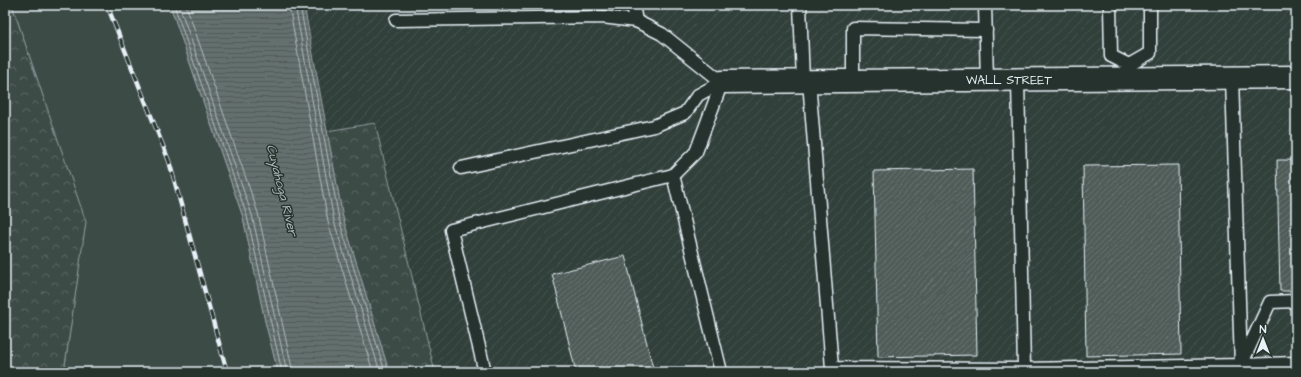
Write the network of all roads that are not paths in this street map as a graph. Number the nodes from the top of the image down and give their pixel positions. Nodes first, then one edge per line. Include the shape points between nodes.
1 (633, 5) edge
2 (800, 5) edge
3 (986, 5) edge
4 (1110, 5) edge
5 (1150, 5) edge
6 (396, 20) dead end
7 (636, 22) junction
8 (986, 30) junction
9 (1129, 72) junction
10 (1296, 77) edge
11 (1232, 78) junction
12 (987, 80) junction
13 (1018, 80) junction
14 (806, 81) junction
15 (853, 81) junction
16 (722, 82) junction
17 (461, 168) dead end
18 (673, 175) junction
19 (1296, 301) edge
20 (1296, 363) edge
21 (1245, 368) edge
22 (1024, 369) junction
23 (485, 372) edge
24 (721, 372) edge

1 - 7 lane
2 - 14 lane
3 - 8 lane
4 - 9 lane via 1110,56
5 - 9 lane via 1150,53
6 - 7 lane via 602,17
7 - 16 lane via 662,34
8 - 12 lane
8 - 15 lane via 853,28
9 - 11 street, WALL STREET
9 - 13 street, WALL STREET
10 - 11 street, WALL STREET
11 - 21 lane
12 - 13 street, WALL STREET
12 - 15 street, WALL STREET
13 - 22 lane
14 - 15 street, WALL STREET
14 - 16 street, WALL STREET
14 - 22 lane via 832,368
16 - 17 lane via 698,95 685,113 654,126
16 - 18 lane via 696,152
18 - 23 lane via 451,230
18 - 24 lane
19 - 21 lane via 1270,302
20 - 21 lane
21 - 22 lane

